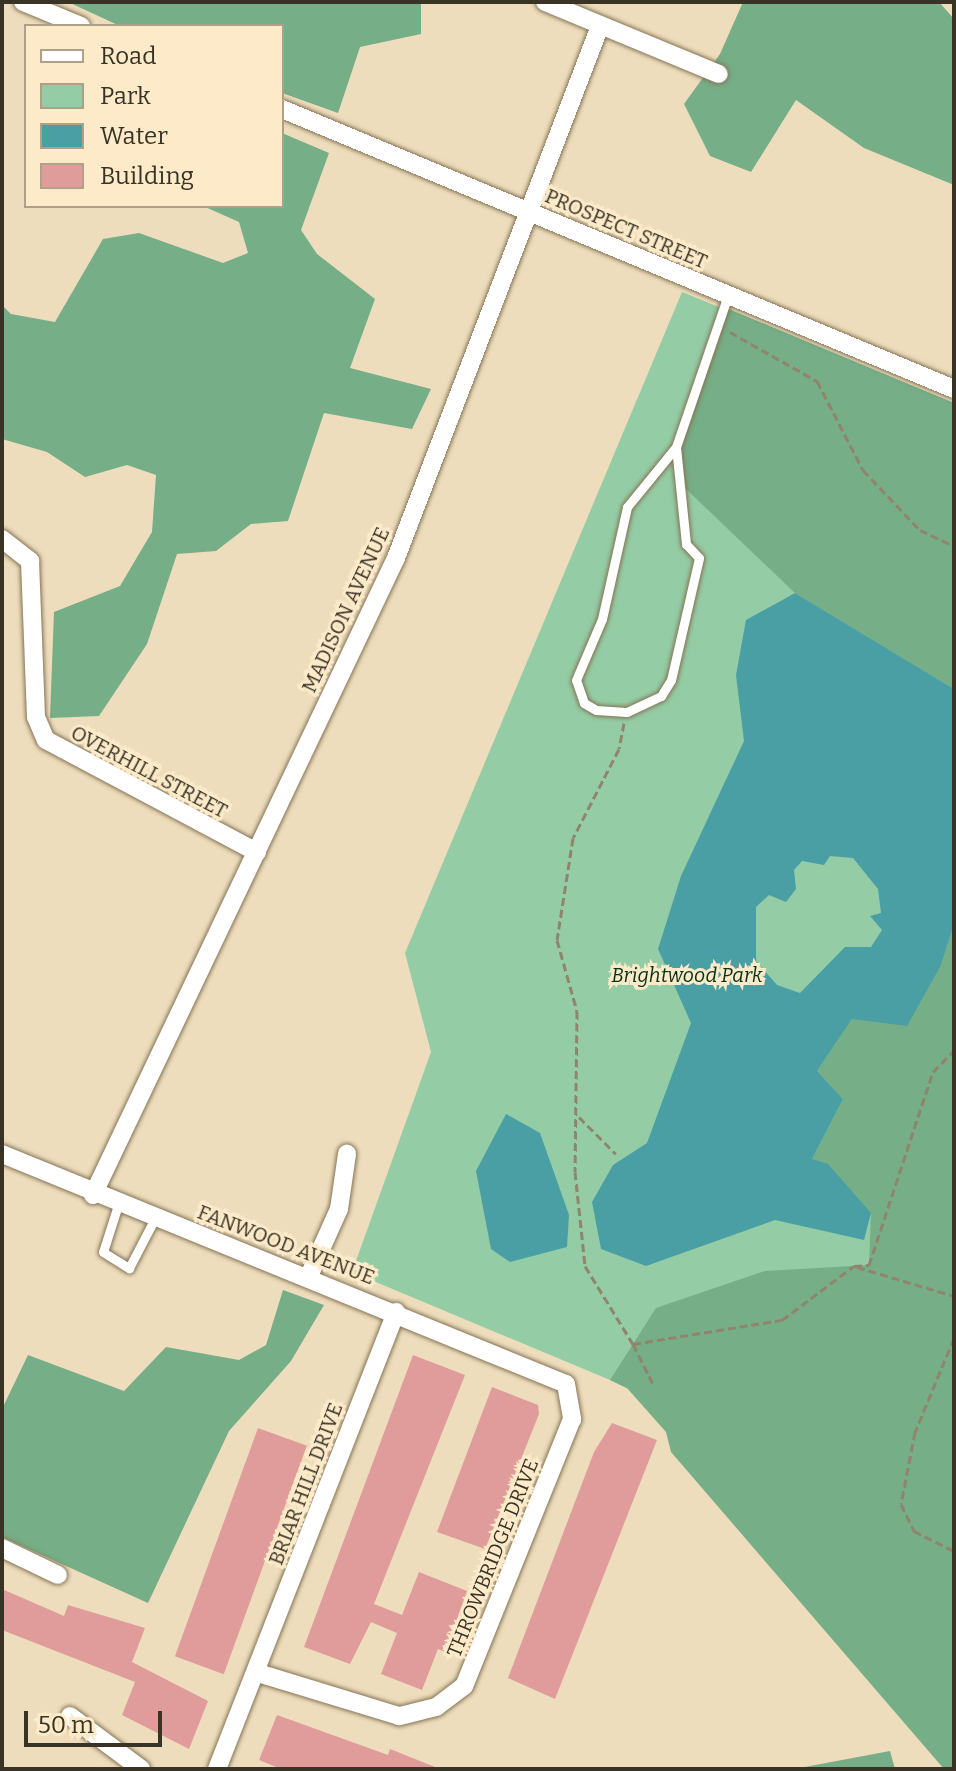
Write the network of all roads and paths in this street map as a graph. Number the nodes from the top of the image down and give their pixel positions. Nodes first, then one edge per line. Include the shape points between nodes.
1 (23, 2) edge
2 (545, 2) edge
3 (76, 24) edge
4 (600, 26) junction
5 (719, 74) dead end
6 (284, 110) edge
7 (531, 213) junction
8 (728, 295) junction
9 (718, 324) junction
10 (954, 389) edge
11 (676, 447) junction
12 (2, 539) edge
13 (954, 546) edge
14 (626, 712) junction
15 (257, 852) junction
16 (954, 1050) edge
17 (579, 1117) junction
18 (2, 1154) edge
19 (347, 1154) dead end
20 (616, 1154) dead end
21 (93, 1195) junction
22 (118, 1205) junction
23 (155, 1218) junction
24 (854, 1266) junction
25 (309, 1276) junction
26 (954, 1296) edge
27 (396, 1312) junction
28 (954, 1338) edge
29 (633, 1344) junction
30 (555, 1376) joint
31 (654, 1386) dead end
32 (2, 1548) edge
33 (954, 1551) edge
34 (58, 1575) dead end
35 (258, 1673) junction
36 (70, 1716) dead end
37 (141, 1769) edge
38 (217, 1769) edge

1 - 3 street
2 - 4 street
4 - 5 street
4 - 7 street, MADISON AVENUE
6 - 7 street, PROSPECT STREET
7 - 8 street, PROSPECT STREET
7 - 15 street, MADISON AVENUE via 396,558
8 - 9 lane
8 - 10 street, PROSPECT STREET
9 - 11 lane
9 - 13 path via 817,381 863,470 920,530
11 - 14 lane via 686,544 699,558 671,680 661,696
11 - 14 lane via 627,507 602,619 578,669 584,703
12 - 15 street, OVERHILL STREET via 30,561 36,717 46,740
14 - 17 path via 619,749 573,838 561,891 557,940 577,1011
15 - 21 street, MADISON AVENUE
16 - 24 path via 933,1072 869,1265
17 - 20 path
17 - 29 path via 575,1172 585,1266
18 - 21 street, FANWOOD AVENUE
19 - 25 street via 339,1209
21 - 22 street, FANWOOD AVENUE
22 - 23 street, FANWOOD AVENUE
22 - 23 lane via 103,1252 129,1268
23 - 25 street, FANWOOD AVENUE
24 - 26 path
24 - 29 path via 782,1320
25 - 27 street, FANWOOD AVENUE
27 - 30 street, FANWOOD AVENUE
27 - 35 street, BRIAR HILL DRIVE
28 - 33 path via 915,1432 901,1504 914,1531
29 - 31 path
30 - 35 street, THROWBRIDGE DRIVE via 571,1394 572,1419 464,1686 436,1707 399,1716
32 - 34 street
35 - 38 street, BRIAR HILL DRIVE
36 - 37 street

